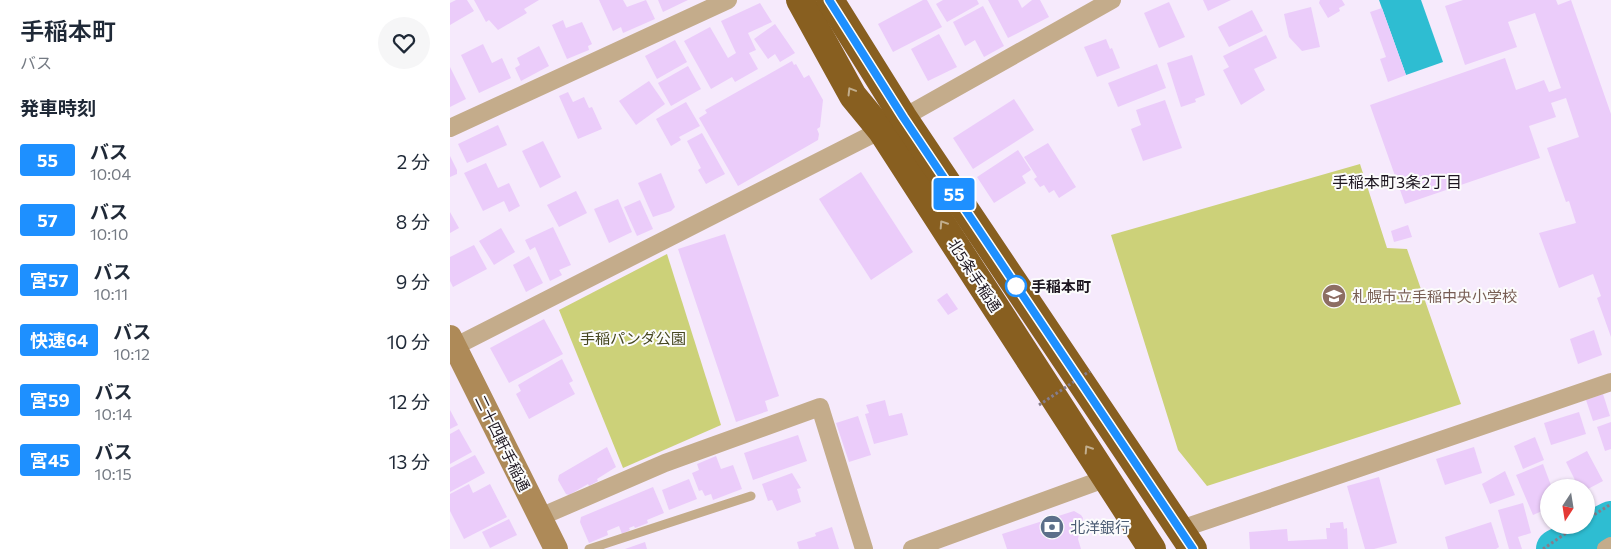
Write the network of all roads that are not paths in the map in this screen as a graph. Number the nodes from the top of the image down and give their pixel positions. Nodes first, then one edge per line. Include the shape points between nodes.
1 (728, 0) edge
2 (800, 0) edge
3 (830, 0) edge
4 (1112, 0) edge
5 (892, 123) junction
6 (450, 128) edge
7 (452, 344) edge
8 (1611, 382) edge
9 (1107, 478) junction
10 (751, 496) dead end
11 (540, 517) junction
12 (1187, 539) edge
13 (1611, 546) edge
14 (556, 549) edge
15 (589, 549) edge
16 (864, 549) edge
17 (912, 549) edge
18 (1152, 549) edge
19 (1606, 549) edge

1 - 6 street
5 -> 2 highway, 北5条手稲通 via 853,96
3 - 5 highway, 北5条手稲通
4 - 5 street
5 - 7 street
9 -> 5 highway, 北5条手稲通
5 - 12 highway, 北5条手稲通
7 - 11 street, 二十四軒手稲通
8 - 12 street
9 - 17 street
9 - 18 highway, 北5条手稲通
10 - 15 lane
11 - 14 street, 二十四軒手稲通
11 - 16 street via 665,463 820,407
13 - 19 street

